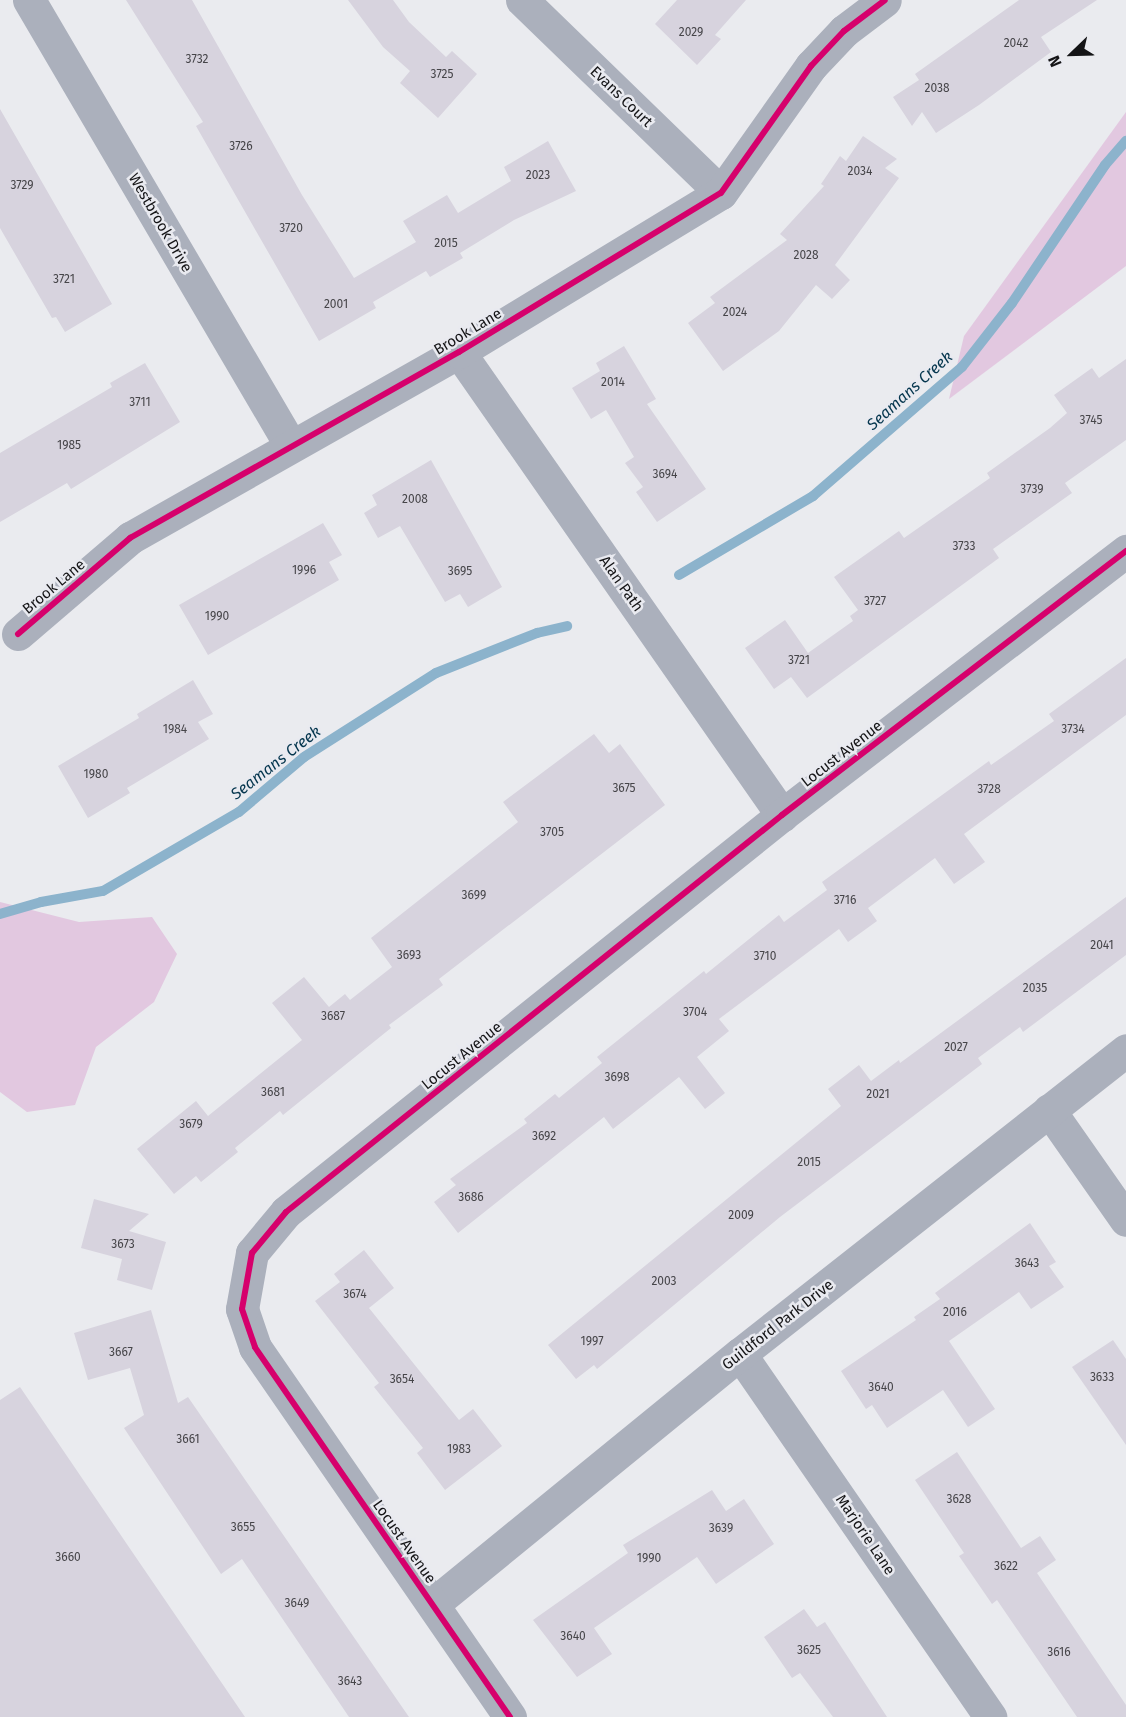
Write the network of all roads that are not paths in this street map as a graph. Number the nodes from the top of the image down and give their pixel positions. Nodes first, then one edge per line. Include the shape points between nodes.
1 (29, 0) edge
2 (522, 0) edge
3 (885, 0) edge
4 (721, 194) junction
5 (459, 352) junction
6 (291, 446) junction
7 (1126, 551) edge
8 (18, 634) dead end
9 (782, 815) junction
10 (1126, 1050) edge
11 (1050, 1110) junction
12 (1126, 1220) edge
13 (740, 1354) junction
14 (433, 1604) junction
15 (510, 1717) edge
16 (990, 1717) edge

1 - 6 street, Westbrook Drive
2 - 4 street, Evans Court
3 - 4 street, Brook Lane via 844,32 811,66
4 - 5 street, Brook Lane
5 - 6 street, Brook Lane
5 - 9 street, Alan Path
6 - 8 street, Brook Lane via 130,538
7 - 9 street, Locust Avenue
9 - 14 street, Locust Avenue via 286,1212 252,1253 242,1309 255,1347
10 - 11 street, Guildford Park Drive
11 - 12 street
11 - 13 street, Guildford Park Drive
13 - 14 street, Guildford Park Drive
13 - 16 street, Marjorie Lane
14 - 15 street, Locust Avenue

